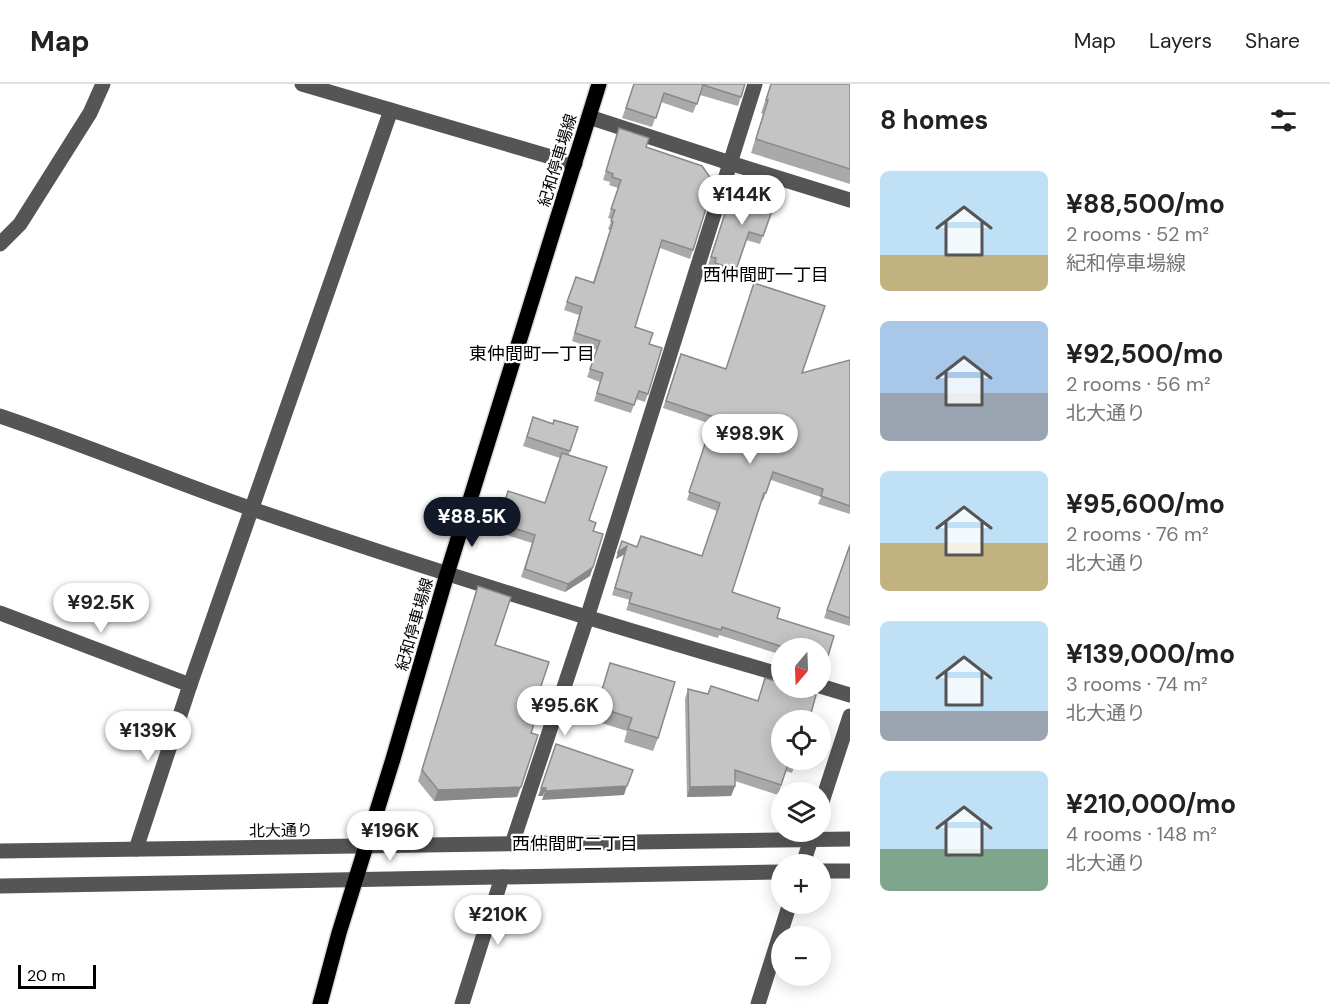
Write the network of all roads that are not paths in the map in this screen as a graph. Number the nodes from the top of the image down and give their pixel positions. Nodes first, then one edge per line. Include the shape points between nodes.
1 (103, 84) edge
2 (303, 84) edge
3 (599, 84) edge
4 (755, 84) edge
5 (391, 110) junction
6 (588, 117) junction
7 (730, 163) junction
8 (575, 164) junction
9 (850, 200) edge
10 (0, 244) edge
11 (0, 416) edge
12 (253, 509) junction
13 (447, 574) junction
14 (0, 613) edge
15 (587, 618) junction
16 (771, 672) edge
17 (190, 686) junction
18 (831, 689) edge
19 (850, 695) edge
20 (850, 716) edge
21 (828, 782) edge
22 (771, 836) edge
23 (831, 837) edge
24 (850, 839) edge
25 (512, 844) junction
26 (366, 847) junction
27 (136, 849) junction
28 (0, 851) edge
29 (850, 870) edge
30 (831, 871) edge
31 (771, 872) edge
32 (502, 878) junction
33 (356, 879) junction
34 (0, 886) edge
35 (787, 914) edge
36 (320, 1004) edge
37 (462, 1004) edge
38 (758, 1004) edge

1 - 10 street via 90,113 20,224
2 - 5 street
3 - 6 main road, 紀和停車場線
4 - 7 street
5 - 8 street
5 - 12 street
6 - 7 street
6 - 8 main road, 紀和停車場線
7 - 9 street
7 - 15 street
8 - 13 main road, 紀和停車場線
11 - 12 street
12 - 13 street
12 - 17 street
13 - 15 street
13 - 26 main road, 紀和停車場線
14 - 17 street
15 - 16 street
15 - 25 street
17 - 27 street
18 - 19 street
20 - 21 street
22 - 25 street, 北大通り
23 - 24 street, 北大通り
25 - 26 street, 北大通り
26 - 27 street, 北大通り
26 - 33 main road, 紀和停車場線
27 - 28 street, 北大通り
29 - 30 street
31 - 32 street
32 - 33 street
32 - 37 street
33 - 34 street
33 - 36 main road, 紀和停車場線
35 - 38 street

